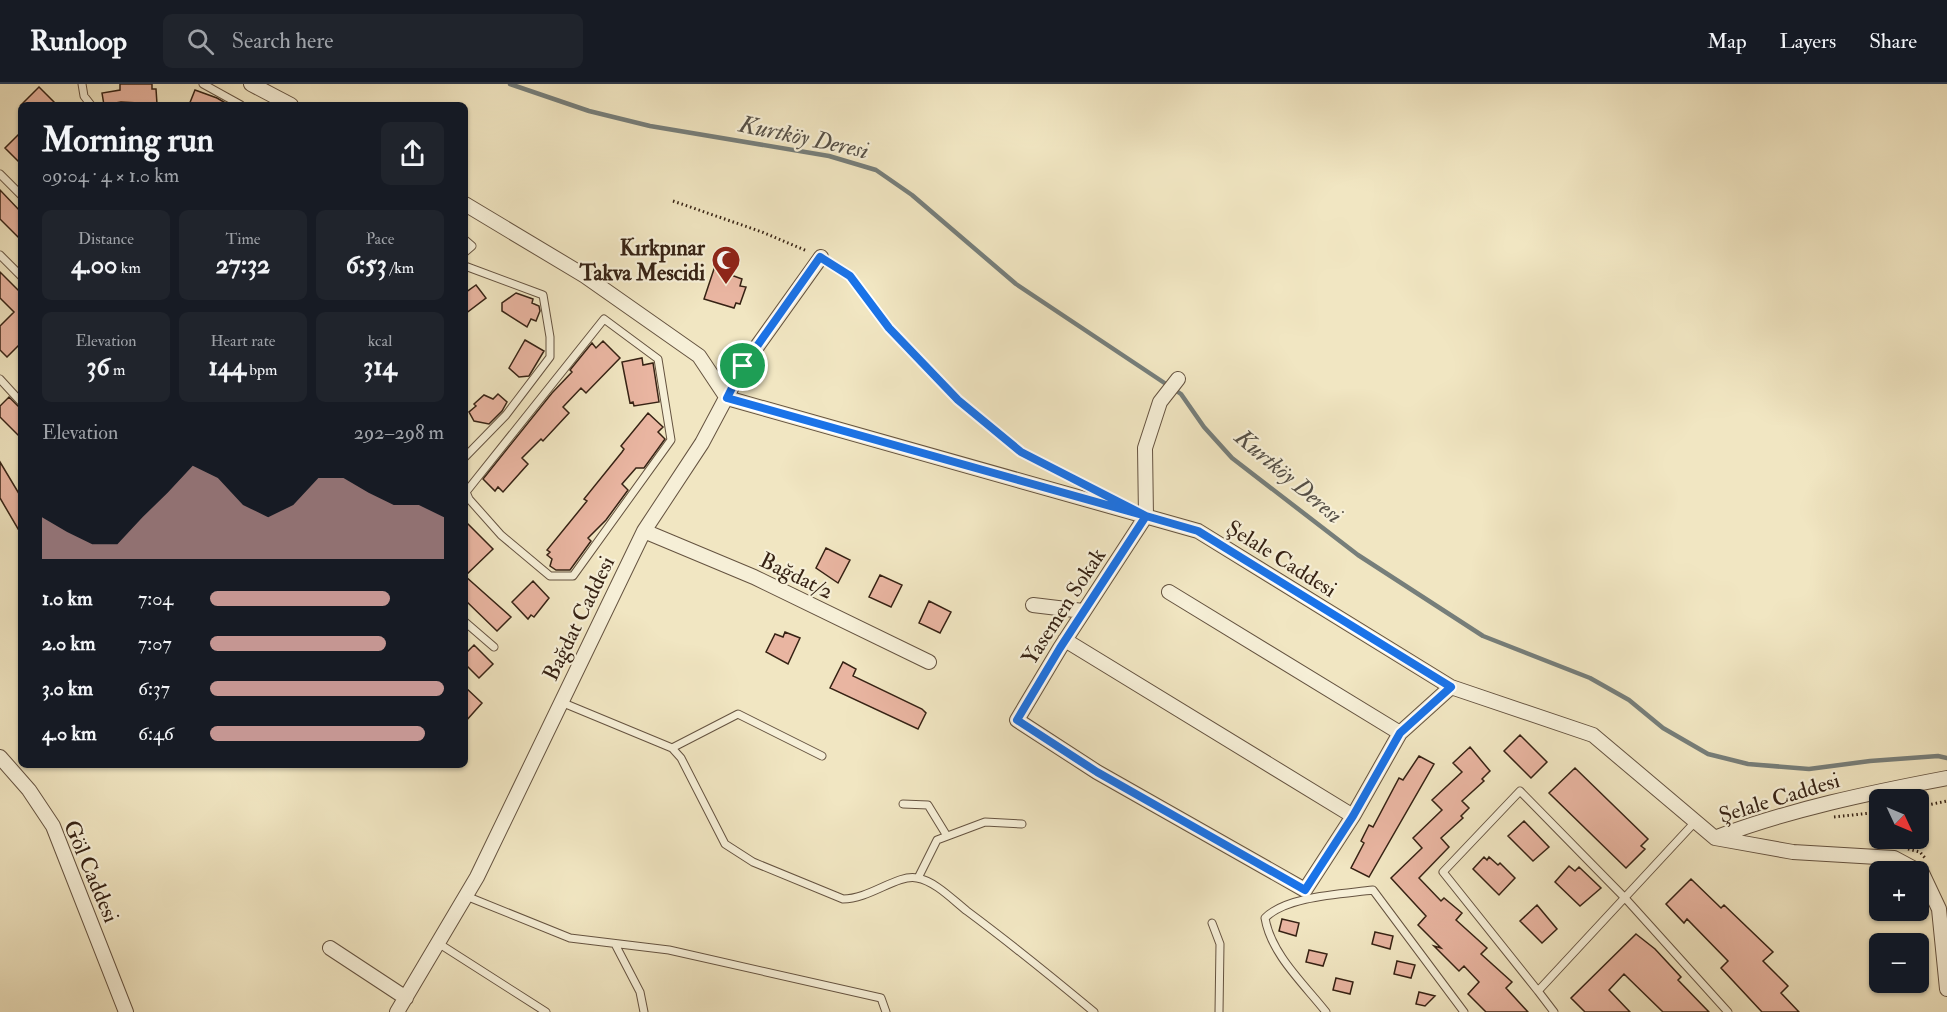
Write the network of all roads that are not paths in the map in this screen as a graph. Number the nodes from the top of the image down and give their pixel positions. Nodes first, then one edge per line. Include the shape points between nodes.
1 (82, 84) edge
2 (203, 84) edge
3 (251, 84) edge
4 (89, 102) edge
5 (236, 102) edge
6 (285, 102) edge
7 (0, 174) edge
8 (18, 192) edge
9 (468, 206) edge
10 (0, 255) edge
11 (820, 257) road end
12 (468, 267) edge
13 (18, 273) edge
14 (639, 342) joint
15 (0, 379) edge
16 (1178, 380) dead end
17 (727, 398) junction
18 (18, 399) edge
19 (468, 453) edge
20 (468, 489) edge
21 (468, 497) edge
22 (1146, 516) junction
23 (644, 531) junction
24 (1169, 592) dead end
25 (1033, 605) dead end
26 (1083, 612) junction
27 (468, 625) edge
28 (1065, 640) junction
29 (494, 647) dead end
30 (929, 662) dead end
31 (1451, 687) junction
32 (561, 702) junction
33 (1400, 733) junction
34 (672, 748) junction
35 (822, 756) dead end
36 (0, 757) edge
37 (1947, 778) edge
38 (903, 804) dead end
39 (1353, 816) junction
40 (1695, 822) junction
41 (1023, 824) dead end
42 (948, 836) junction
43 (1714, 838) junction
44 (918, 878) junction
45 (466, 896) junction
46 (1624, 898) junction
47 (1212, 922) dead end
48 (438, 943) junction
49 (615, 944) junction
50 (330, 948) dead end
51 (1947, 989) edge
52 (1538, 991) junction
53 (406, 998) junction
54 (126, 1012) edge
55 (397, 1012) edge
56 (546, 1012) edge
57 (644, 1012) edge
58 (886, 1012) edge
59 (1094, 1012) edge
60 (1219, 1012) edge
61 (1326, 1012) edge
62 (1464, 1012) edge
63 (1554, 1012) edge
64 (1728, 1012) edge

1 - 4 lane
2 - 5 lane
3 - 6 street
7 - 8 lane
9 - 17 street via 585,276 699,356
10 - 13 lane
11 - 17 street, Bağdat Caddesi via 743,366
12 - 19 lane via 543,295 550,337 550,357 506,415
14 - 20 lane via 604,319
14 - 21 lane via 658,359 671,441 573,576 550,576 501,535
15 - 18 lane
16 - 22 street via 1160,402 1145,448
17 - 22 street, Şelale Caddesi
17 - 23 street, Bağdat Caddesi
22 - 26 street, Yasemen Sokak
22 - 31 street, Şelale Caddesi via 1198,531
23 - 30 street, Bağdat/2 via 754,577
23 - 32 street, Bağdat Caddesi
24 - 33 street
25 - 26 street
26 - 28 street, Yasemen Sokak
27 - 29 lane
28 - 39 street
28 - 39 street, Yasemen Sokak via 1017,720 1097,772 1305,890
31 - 33 street
31 - 40 street, Şelale Caddesi via 1593,735
32 - 34 lane
32 - 45 street, Bağdat Caddesi
33 - 39 street
34 - 35 lane via 738,714
34 - 44 lane via 681,758 725,844 753,862 843,899 859,899 904,878
36 - 54 street, Göl Caddesi via 30,790 52,826
37 - 43 street, Şelale Caddesi via 1844,798 1771,817
38 - 42 lane via 928,805
40 - 43 street, Şelale Caddesi
40 - 46 lane
41 - 42 lane via 985,822
42 - 44 lane via 937,840
43 - 51 street via 1793,852 1894,858 1922,873 1939,909
44 - 59 lane via 1002,937
45 - 48 street, Bağdat Caddesi
45 - 49 lane via 570,938
46 - 52 lane
46 - 52 lane via 1520,791 1443,872
46 - 64 lane
47 - 60 lane via 1220,944
48 - 53 street, Bağdat Caddesi
48 - 56 lane
49 - 57 lane via 640,992
49 - 58 lane via 669,950 881,998
50 - 53 street
52 - 63 lane
53 - 55 street, Bağdat Caddesi
61 - 62 lane via 1286,963 1268,934 1265,918 1287,905 1373,890

